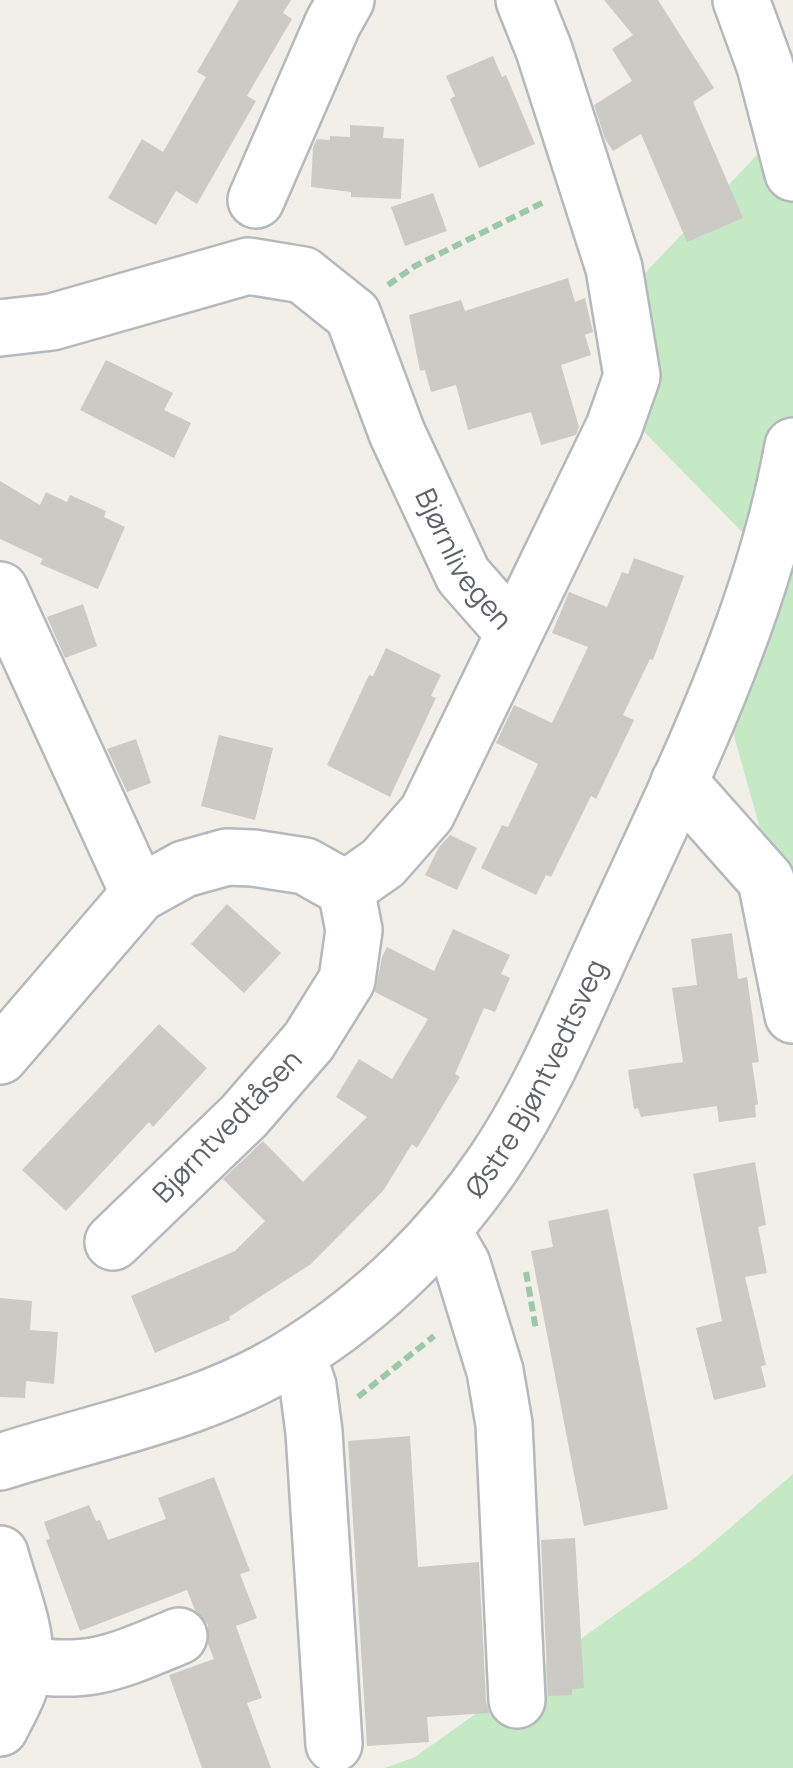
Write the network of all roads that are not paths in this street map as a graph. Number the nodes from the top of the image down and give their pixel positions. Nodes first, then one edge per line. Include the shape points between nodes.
1 (346, 0) edge
2 (524, 0) edge
3 (741, 0) edge
4 (793, 173) edge
5 (256, 200) dead end
6 (0, 328) edge
7 (793, 446) edge
8 (0, 590) edge
9 (513, 632) junction
10 (679, 782) junction
11 (346, 888) junction
12 (139, 894) junction
13 (793, 1015) edge
14 (0, 1056) edge
15 (442, 1230) junction
16 (113, 1242) dead end
17 (297, 1354) junction
18 (0, 1462) edge
19 (0, 1554) edge
20 (178, 1636) dead end
21 (25, 1664) junction
22 (516, 1700) dead end
23 (0, 1728) edge
24 (334, 1744) dead end

1 - 5 street
2 - 9 street, Bjørnlivegen via 614,268 632,376 614,427
3 - 4 street
6 - 9 street, Bjørnlivegen via 52,322 248,266 303,276 352,315 396,433 464,576
7 - 10 street, Østre Bjøntvedtsveg via 746,616
8 - 12 street
9 - 11 street via 427,813 383,863
10 - 13 street via 766,880
10 - 15 street, Østre Bjøntvedtsveg via 537,1092
11 - 12 street via 305,866 227,857 184,869
11 - 16 street, Bjørntvedtåsen via 354,930 348,980 310,1041 244,1116
12 - 14 street
15 - 17 street, Østre Bjøntvedtsveg via 406,1268
15 - 22 street via 462,1264 504,1424
17 - 18 street, Østre Bjøntvedtsveg via 236,1388
17 - 24 street via 314,1432
19 - 21 street
20 - 21 street via 89,1668
21 - 23 street

